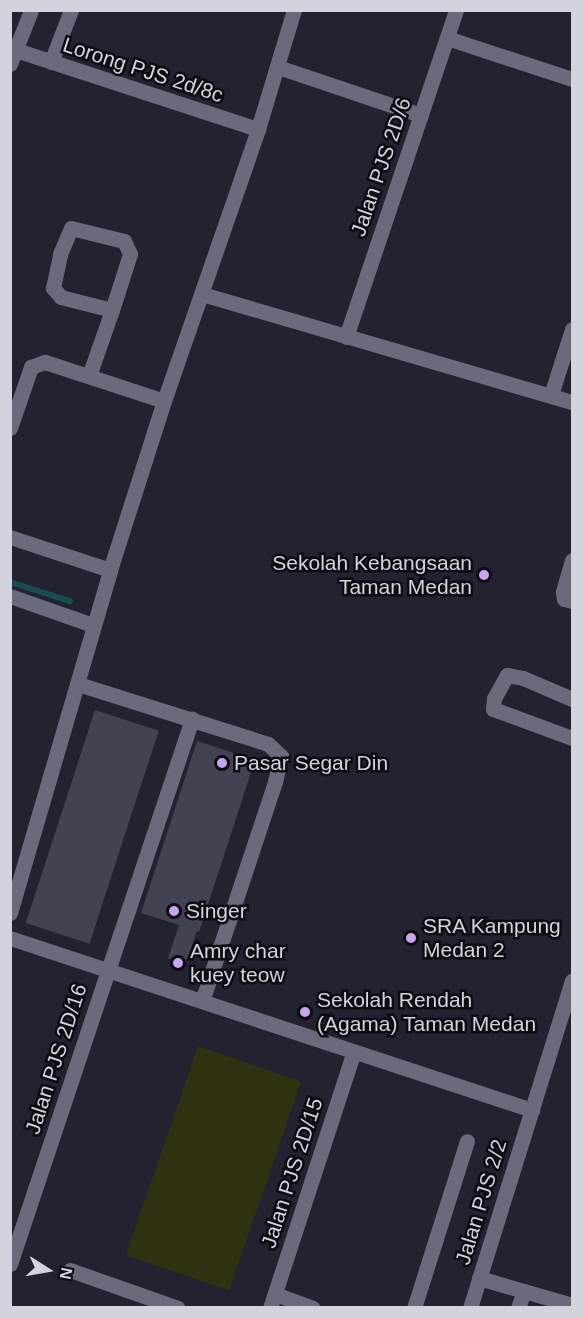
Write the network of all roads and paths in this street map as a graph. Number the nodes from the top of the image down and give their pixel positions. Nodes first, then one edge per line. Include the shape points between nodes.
1 (31, 10) edge
2 (71, 10) edge
3 (294, 10) edge
4 (456, 10) edge
5 (447, 38) junction
6 (13, 57) edge
7 (51, 62) junction
8 (278, 67) junction
9 (573, 79) edge
10 (421, 115) junction
11 (258, 129) junction
12 (202, 294) junction
13 (112, 310) junction
14 (573, 328) edge
15 (346, 337) junction
16 (89, 376) junction
17 (551, 395) junction
18 (164, 401) junction
19 (573, 402) edge
20 (10, 428) edge
21 (10, 537) edge
22 (573, 560) edge
23 (110, 570) junction
24 (10, 596) edge
25 (573, 601) edge
26 (93, 625) junction
27 (78, 684) junction
28 (573, 699) edge
29 (192, 719) junction
30 (573, 738) edge
31 (10, 913) edge
32 (10, 938) edge
33 (108, 970) junction
34 (573, 981) edge
35 (202, 1001) junction
36 (568, 1011) edge
37 (354, 1051) junction
38 (532, 1110) junction
39 (468, 1141) dead end
40 (10, 1264) edge
41 (70, 1270) dead end
42 (479, 1278) junction
43 (524, 1291) junction
44 (273, 1301) edge
45 (573, 1305) edge
46 (178, 1308) edge
47 (313, 1308) edge
48 (414, 1308) edge
49 (470, 1308) edge
50 (518, 1308) edge

1 - 6 street
2 - 7 street
3 - 8 street
4 - 5 street, Jalan PJS 2D/6
5 - 9 street
5 - 10 street, Jalan PJS 2D/6
6 - 7 street, Lorong PJS 2d/8c
7 - 11 street, Lorong PJS 2d/8c
8 - 10 street
8 - 11 street
10 - 15 street, Jalan PJS 2D/6
11 - 12 street
12 - 15 street
12 - 18 street
13 - 13 street via 61,297 53,288 71,228 124,241 130,254
13 - 16 street
14 - 17 street
15 - 17 street
16 - 18 street
16 - 20 street via 45,362 31,367
17 - 19 street
18 - 23 street
21 - 23 street
22 - 25 street via 563,592 564,599
23 - 26 street
24 - 26 street
26 - 27 street
27 - 29 street
27 - 31 street
28 - 30 street via 507,675 494,698 493,709
29 - 33 street, Jalan PJS 2D/16
29 - 35 street via 268,744 282,756
32 - 33 street
33 - 35 street
33 - 40 street, Jalan PJS 2D/16
34 - 36 street, Jalan PJS 2/2
35 - 37 street
36 - 38 street, Jalan PJS 2/2
37 - 38 street
37 - 44 street, Jalan PJS 2D/15
38 - 42 street, Jalan PJS 2/2
39 - 48 street
41 - 46 street
42 - 43 street
42 - 49 street, Jalan PJS 2/2
43 - 45 street
43 - 50 street
44 - 47 street

